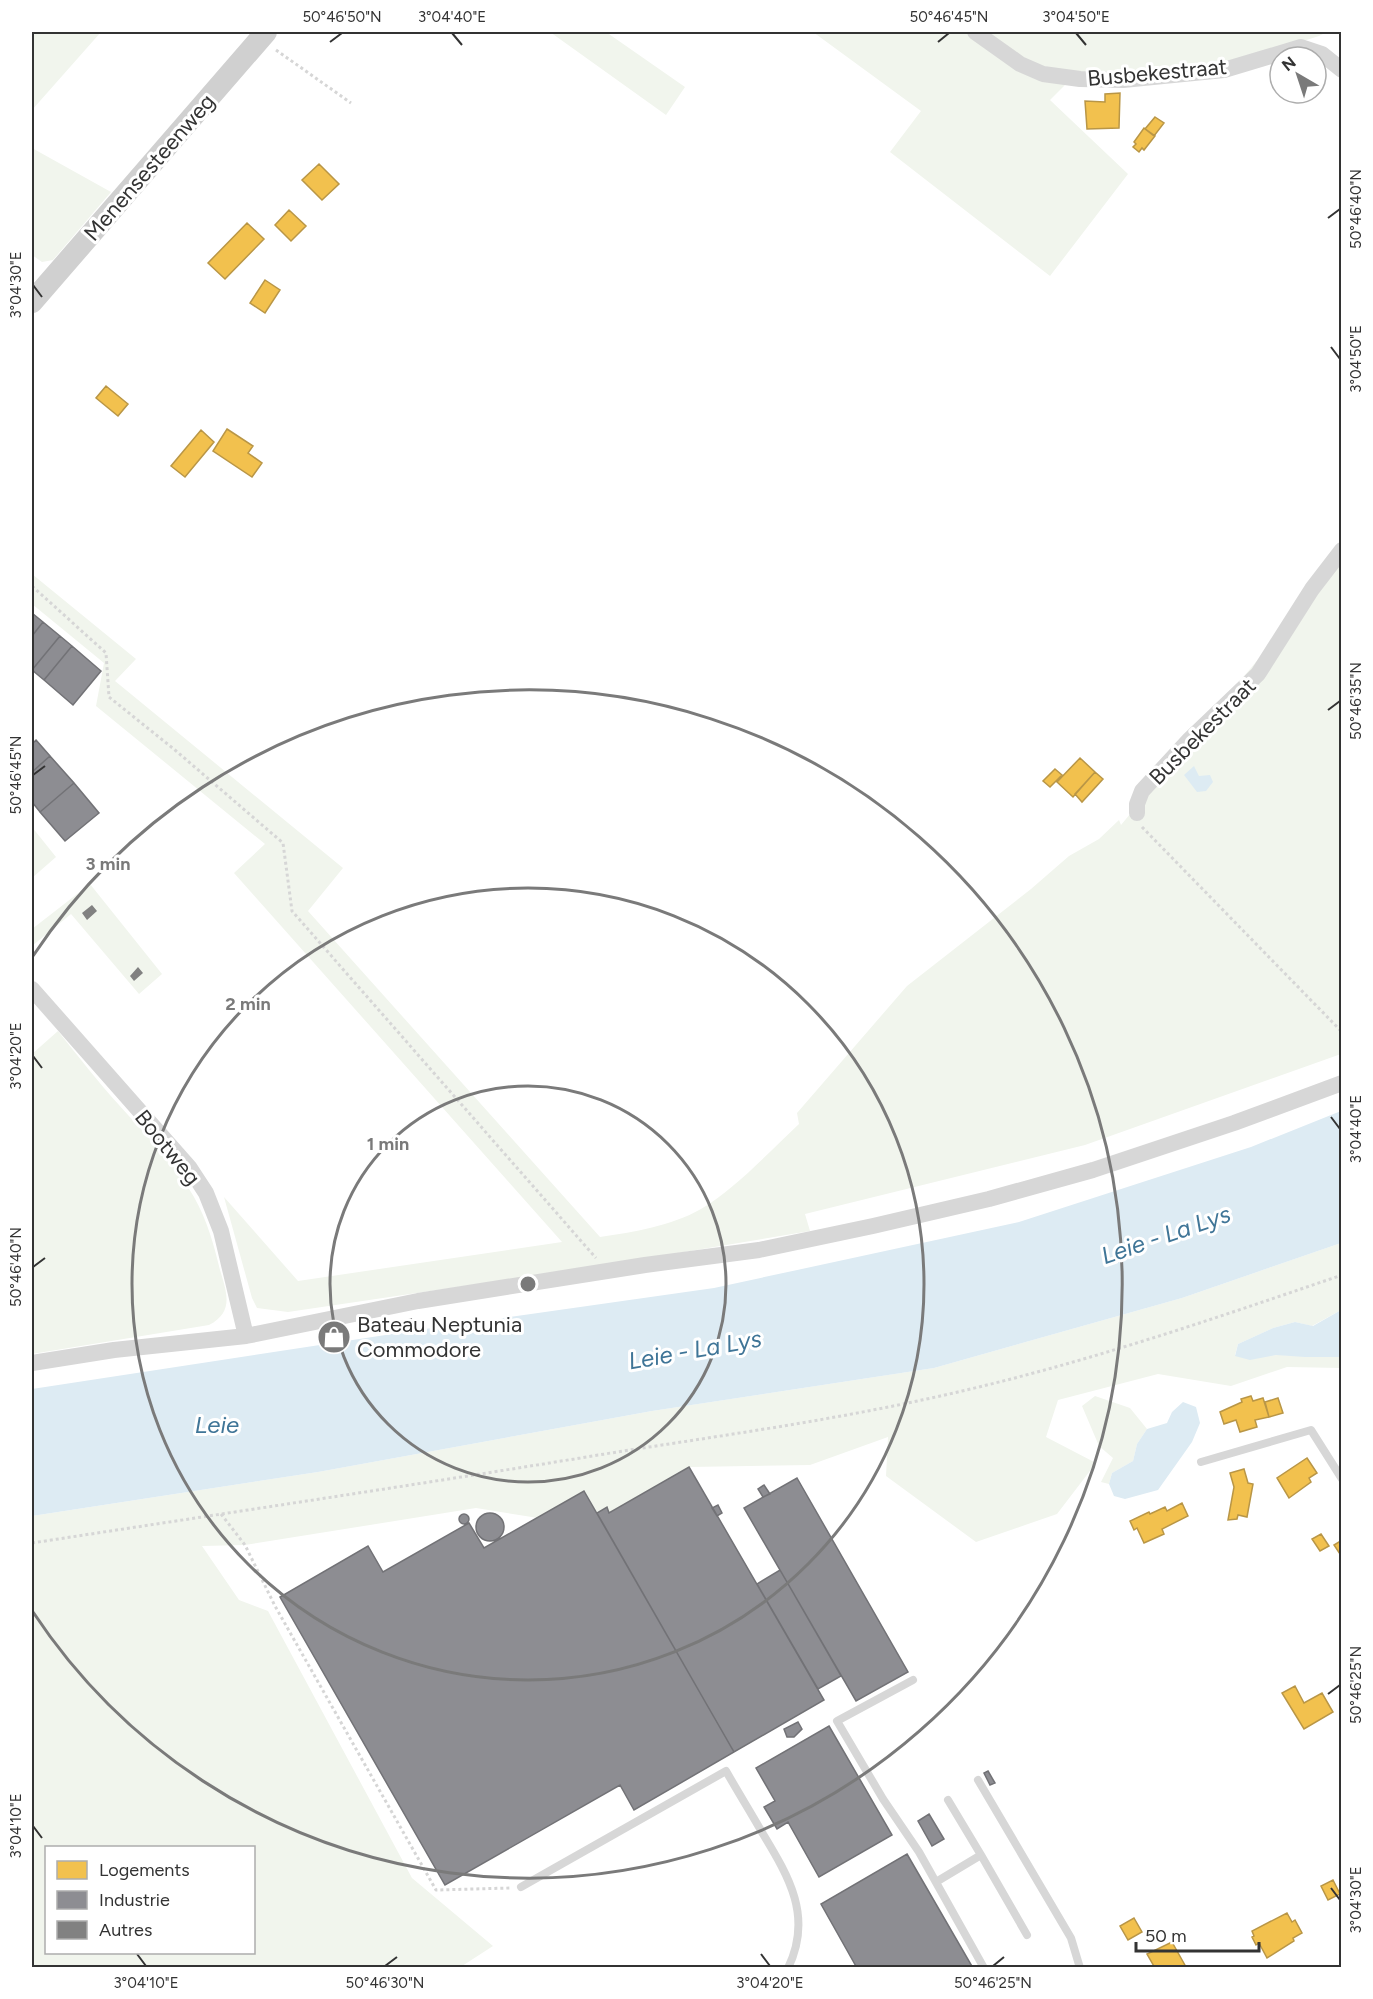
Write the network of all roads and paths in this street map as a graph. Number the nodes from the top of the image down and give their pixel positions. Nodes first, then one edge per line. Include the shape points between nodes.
1 (975, 32) edge
2 (263, 35) edge
3 (1341, 70) edge
4 (351, 103) dead end
5 (32, 302) edge
6 (1341, 550) edge
7 (32, 586) edge
8 (1137, 813) joint
9 (32, 989) edge
10 (1341, 1032) edge
11 (1341, 1083) edge
12 (606, 1272) junction
13 (1341, 1275) edge
14 (246, 1336) junction
15 (32, 1363) edge
16 (1201, 1462) dead end
17 (1341, 1479) edge
18 (221, 1514) junction
19 (32, 1543) edge
20 (913, 1680) dead end
21 (978, 1780) dead end
22 (948, 1800) dead end
23 (981, 1856) junction
24 (936, 1882) junction
25 (521, 1887) joint
26 (1027, 1935) dead end
27 (788, 1968) edge
28 (984, 1968) edge
29 (1080, 1968) edge

1 - 3 street, Busbekestraat via 1020,64 1043,74 1080,79 1123,80 1224,70 1301,47 1322,54
2 - 4 path
2 - 5 street, Menensesteenweg
6 - 8 street, Busbekestraat via 1258,674 1142,791
7 - 12 path via 106,653 109,697 283,843 292,911
8 - 10 path via 1142,828
9 - 14 street, Bootweg via 189,1167 206,1193 221,1231
11 - 12 street via 1191,1138 989,1199 759,1250
12 - 14 street via 418,1301
13 - 18 path via 1173,1333 1079,1360 844,1416
14 - 15 street
16 - 17 lane via 1311,1430
18 - 19 path
18 - 25 path via 245,1545 275,1606 436,1890
20 - 24 lane via 837,1721
21 - 29 lane via 1071,1938
22 - 23 lane
23 - 24 lane
23 - 26 lane
24 - 28 lane
25 - 27 lane via 726,1771 791,1884 798,1938

